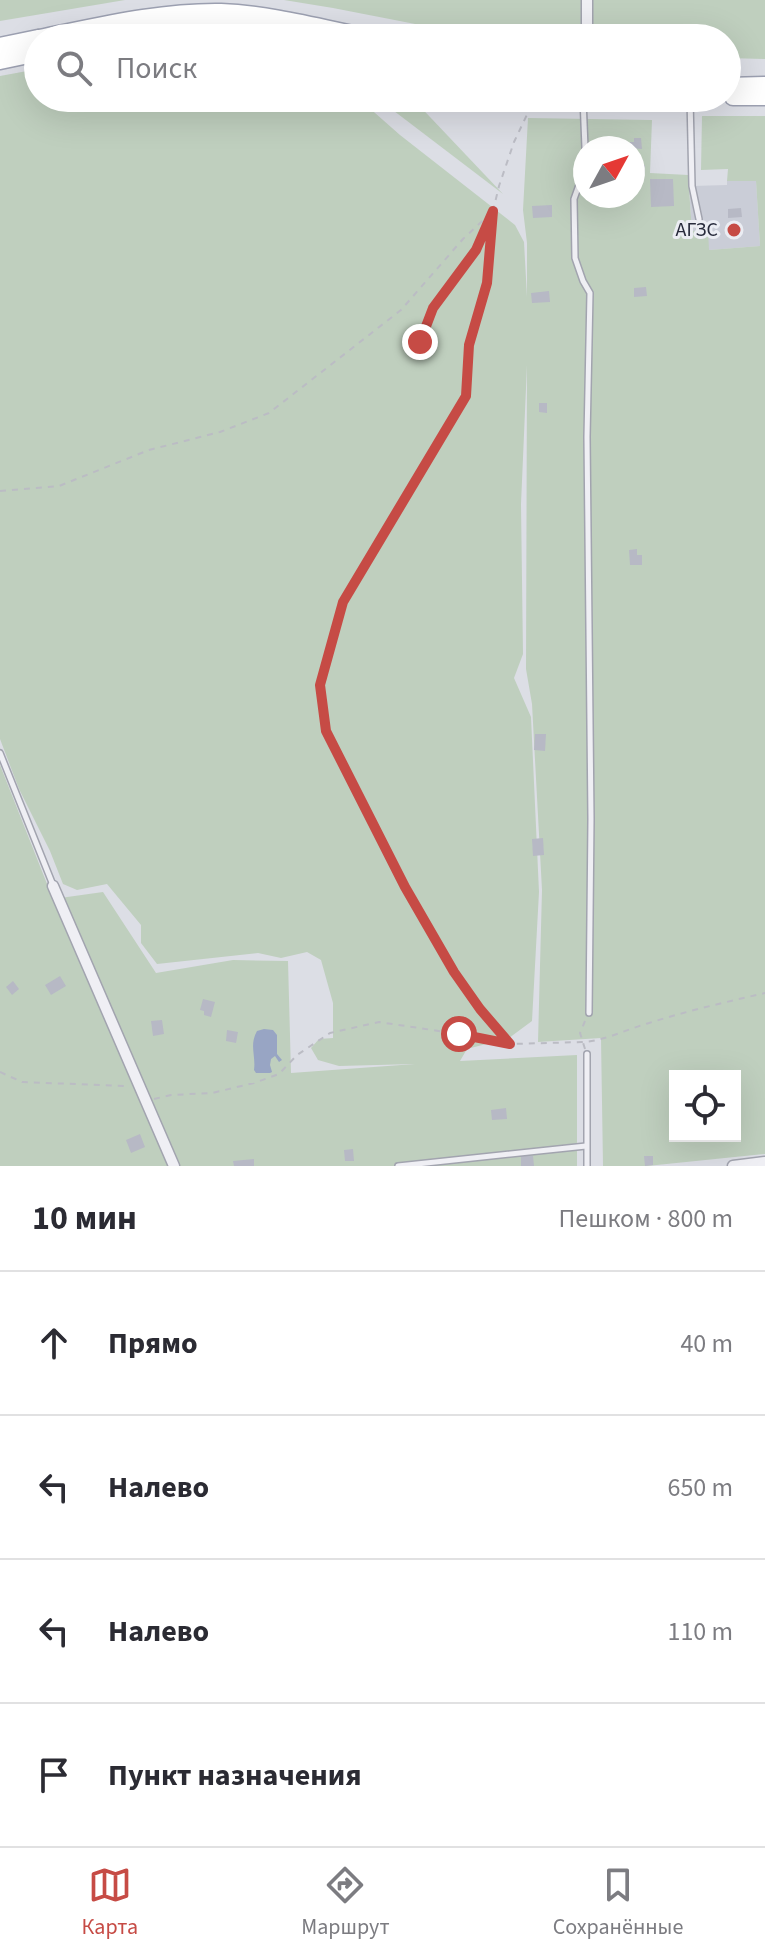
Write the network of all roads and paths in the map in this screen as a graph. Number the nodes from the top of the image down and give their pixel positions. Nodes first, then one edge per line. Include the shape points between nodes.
1 (587, 0) edge
2 (108, 24) edge
3 (301, 24) edge
4 (587, 24) edge
5 (24, 41) edge
6 (0, 46) edge
7 (24, 56) edge
8 (0, 61) edge
9 (765, 85) edge
10 (741, 86) edge
11 (741, 97) edge
12 (765, 97) edge
13 (528, 112) edge
14 (584, 112) edge
15 (690, 112) edge
16 (585, 136) edge
17 (574, 208) edge
18 (493, 211) junction
19 (699, 219) dead end
20 (425, 357) dead end
21 (0, 491) edge
22 (0, 753) edge
23 (53, 886) joint
24 (765, 993) edge
25 (589, 1013) joint
26 (582, 1042) junction
27 (510, 1044) junction
28 (587, 1054) joint
29 (0, 1072) edge
30 (146, 1101) junction
31 (586, 1146) junction
32 (765, 1162) edge
33 (751, 1165) edge
34 (174, 1166) edge
35 (398, 1166) edge
36 (587, 1166) edge
37 (733, 1166) edge

1 - 4 street
2 - 3 main road via 219,12
5 - 6 main road
7 - 8 main road
9 - 10 main road
11 - 12 main road
13 - 18 path
14 - 16 lane
15 - 19 lane via 692,186
17 - 25 lane via 575,258 590,293
18 - 20 path via 476,250 433,308 420,342
18 - 21 path via 401,310 269,413 149,450 59,486
18 - 27 path via 487,283 469,345 466,396 343,602 320,685 326,731 405,887 454,972
22 - 23 lane
23 - 30 street
24 - 26 path
25 - 26 path via 580,1033
26 - 27 path
26 - 28 path
27 - 30 path via 379,1022 330,1033 279,1074 254,1083
28 - 31 lane
29 - 30 path via 22,1082 125,1086
30 - 34 street
31 - 35 lane
31 - 36 lane
32 - 33 street
33 - 37 street

